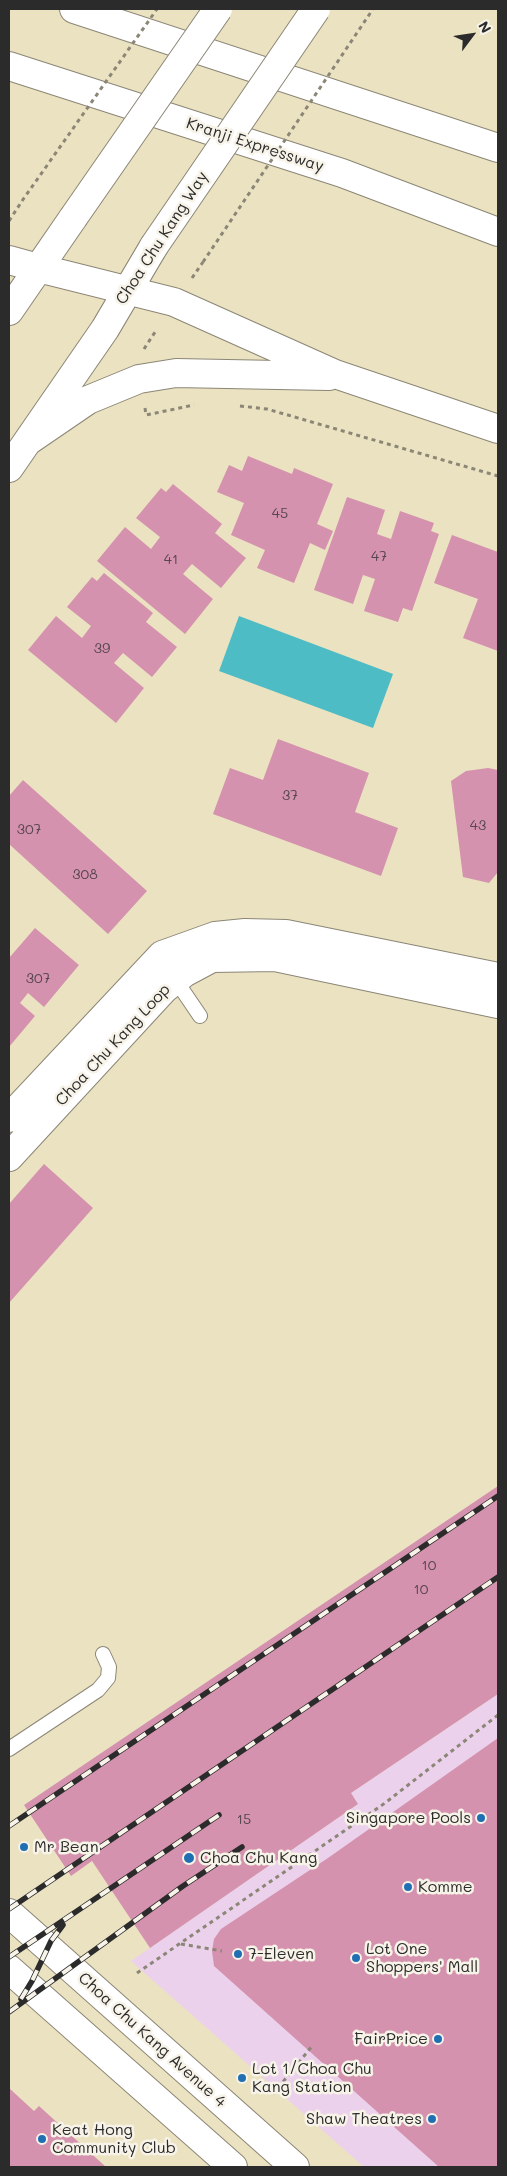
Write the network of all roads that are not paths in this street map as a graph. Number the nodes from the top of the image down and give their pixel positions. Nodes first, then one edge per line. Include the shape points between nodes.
1 (74, 9) edge
2 (218, 9) edge
3 (316, 9) edge
4 (9, 66) edge
5 (498, 148) edge
6 (498, 232) edge
7 (9, 260) edge
8 (38, 268) junction
9 (129, 290) junction
10 (9, 312) edge
11 (335, 374) junction
12 (498, 429) edge
13 (28, 441) junction
14 (9, 468) edge
15 (184, 973) junction
16 (497, 982) edge
17 (132, 986) junction
18 (498, 1004) edge
19 (200, 1016) dead end
20 (9, 1118) edge
21 (9, 1157) edge
22 (103, 1654) dead end
23 (9, 1749) edge
24 (9, 1912) edge
25 (9, 1969) edge
26 (233, 2167) edge
27 (295, 2167) edge

1 - 5 main road
2 - 8 main road, bridge
3 - 9 main road, Choa Chu Kang Way, bridge via 154,246
4 - 6 main road, Kranji Expressway via 342,173
7 - 8 main road
8 - 9 main road
8 - 10 main road
9 - 11 main road via 174,302
9 - 13 main road, Choa Chu Kang Way
11 - 12 main road
11 - 13 main road via 176,373 140,379 88,400
13 - 14 main road, Choa Chu Kang Way
15 - 17 main road
15 - 18 main road, Choa Chu Kang Loop via 212,958 275,957
15 - 19 lane via 181,988
15 - 21 main road, Choa Chu Kang Loop via 164,989
16 - 17 main road, Choa Chu Kang Loop via 286,934 245,933 215,936 162,955
17 - 20 main road, Choa Chu Kang Loop
22 - 23 lane via 110,1667 108,1678 98,1690
24 - 27 main road, Choa Chu Kang Avenue 4
25 - 26 main road

